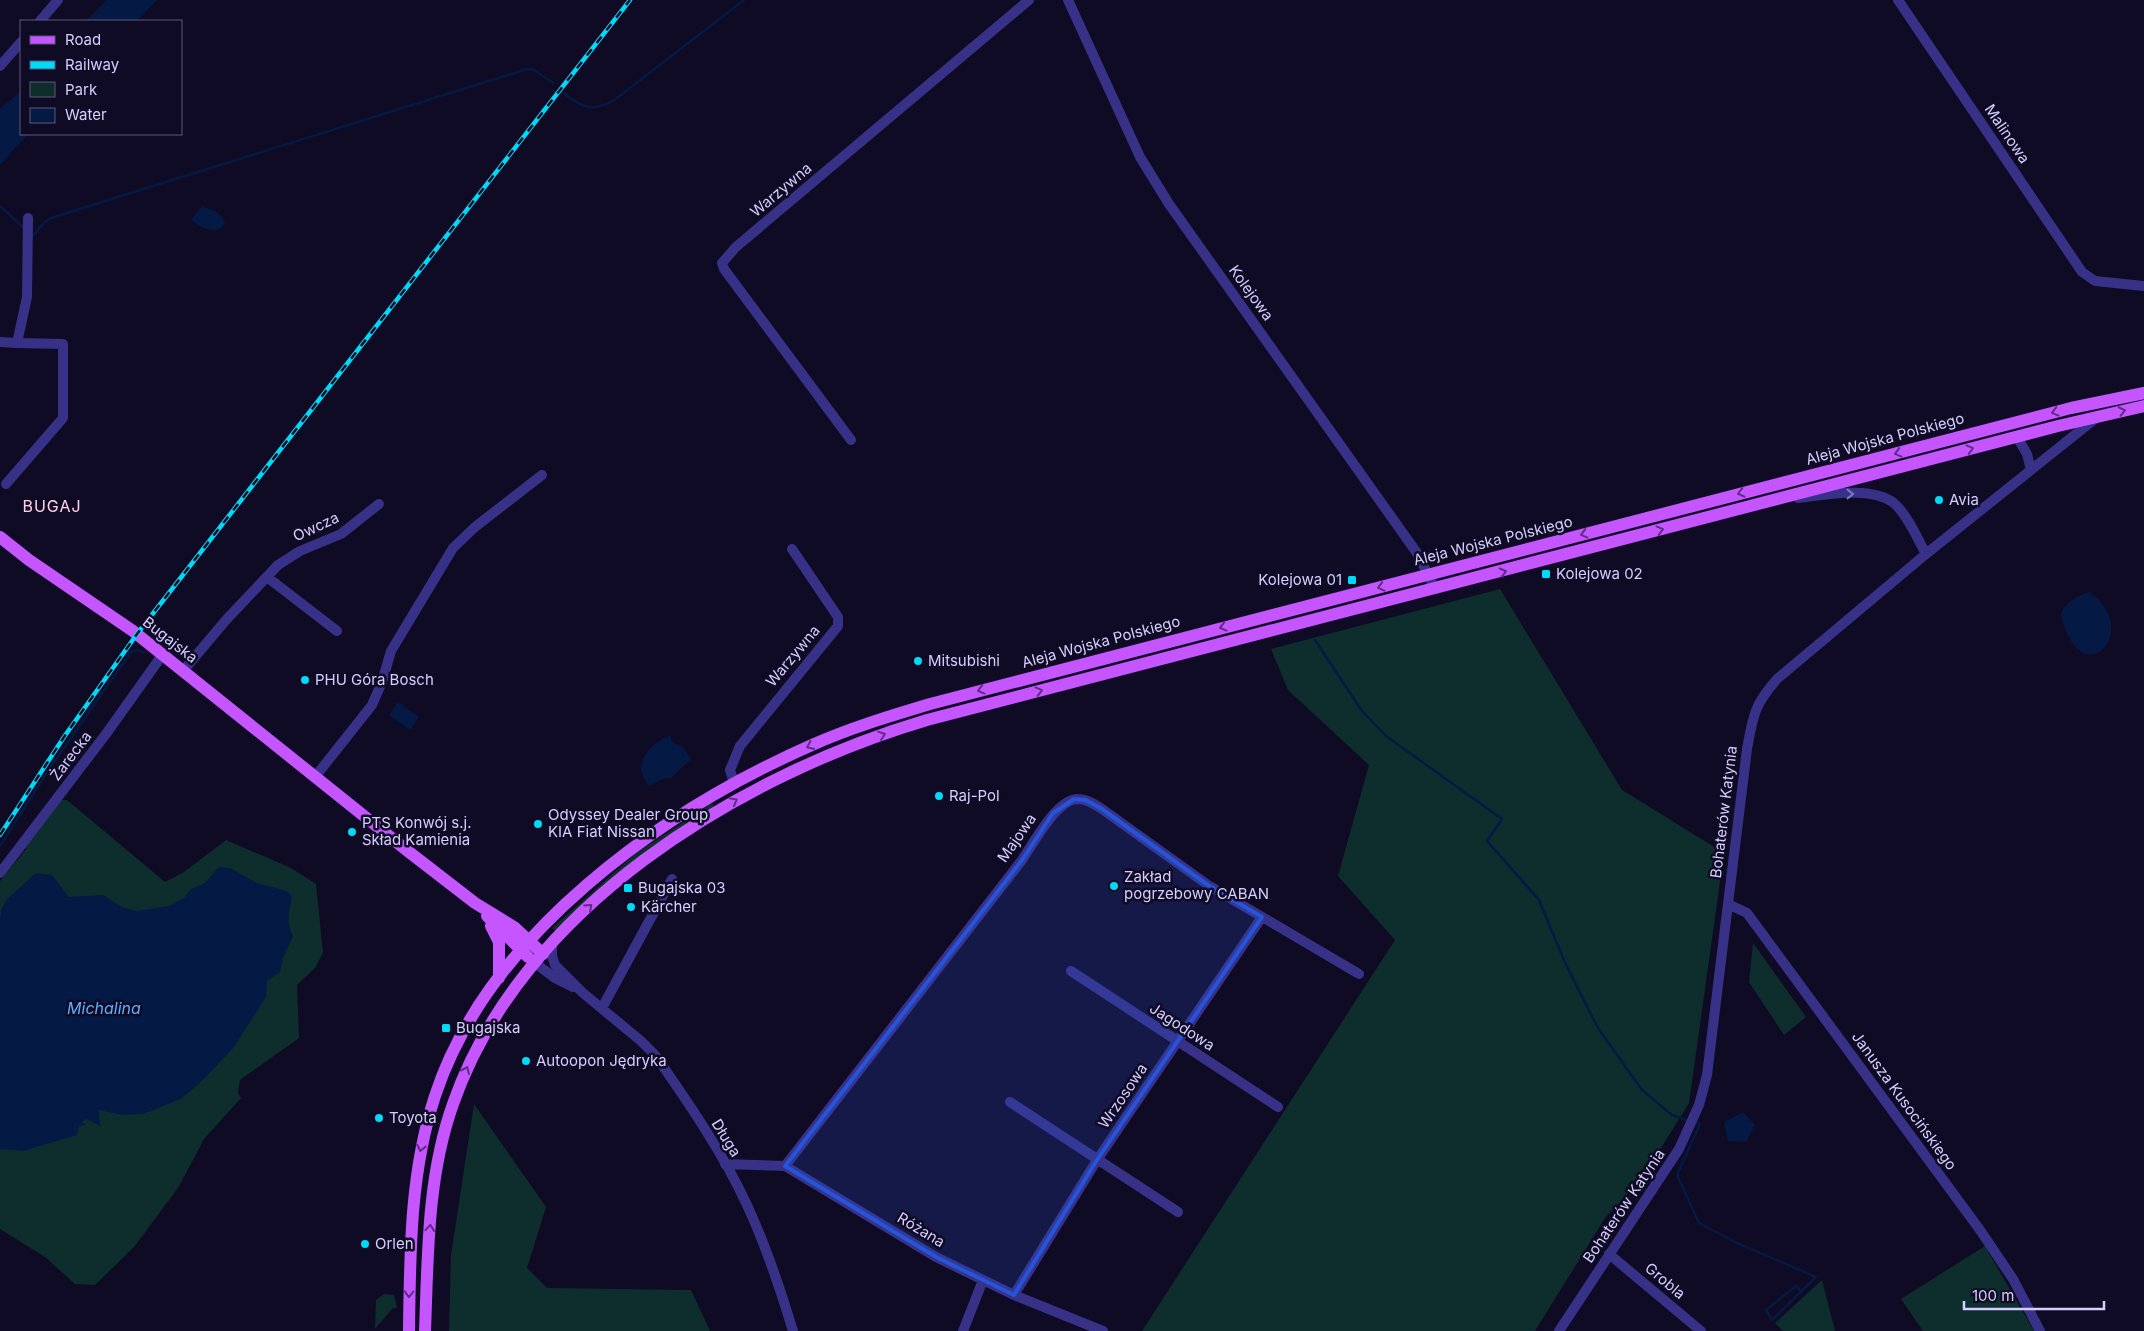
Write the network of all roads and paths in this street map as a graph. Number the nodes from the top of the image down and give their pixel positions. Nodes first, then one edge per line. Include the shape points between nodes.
1 (58, 0) edge
2 (1029, 0) edge
3 (1068, 0) edge
4 (1898, 0) edge
5 (41, 20) edge
6 (20, 43) edge
7 (0, 66) edge
8 (28, 218) dead end
9 (2144, 286) edge
10 (0, 342) edge
11 (17, 343) junction
12 (2144, 392) edge
13 (2144, 406) edge
14 (2100, 416) junction
15 (2017, 437) junction
16 (851, 440) dead end
17 (2031, 470) junction
18 (542, 475) dead end
19 (6, 484) dead end
20 (1767, 502) junction
21 (379, 504) dead end
22 (0, 537) edge
23 (792, 549) dead end
24 (1926, 554) junction
25 (1428, 574) junction
26 (266, 577) junction
27 (1435, 589) junction
28 (337, 631) dead end
29 (163, 654) junction
30 (183, 671) junction
31 (315, 777) junction
32 (734, 783) junction
33 (0, 873) edge
34 (672, 879) dead end
35 (475, 903) junction
36 (1728, 904) junction
37 (1262, 917) junction
38 (552, 944) junction
39 (525, 946) junction
40 (539, 959) junction
41 (1070, 972) dead end
42 (1359, 974) dead end
43 (499, 978) junction
44 (583, 992) junction
45 (602, 1008) junction
46 (1178, 1043) junction
47 (1010, 1102) dead end
48 (1278, 1107) dead end
49 (1097, 1160) junction
50 (725, 1164) junction
51 (785, 1166) junction
52 (1178, 1212) dead end
53 (1609, 1254) junction
54 (984, 1280) junction
55 (1014, 1295) junction
56 (408, 1331) edge
57 (425, 1331) edge
58 (793, 1331) edge
59 (963, 1331) edge
60 (1103, 1331) edge
61 (1559, 1331) edge
62 (1701, 1331) edge
63 (2040, 1331) edge

1 - 5 street
2 - 16 street, Warzywna via 722,263
3 - 25 street, Kolejowa via 1118,113 1164,196 1417,553
4 - 9 street, Malinowa via 2082,272 2096,281
6 - 7 street
8 - 11 street via 26,298
10 - 11 street
11 - 19 street via 63,344 63,418
12 -> 25 main road, Aleja Wojska Polskiego via 2062,410
14 -> 13 main road, Aleja Wojska Polskiego
14 - 15 main road, Aleja Wojska Polskiego
14 - 17 street, Bohaterów Katynia
15 - 17 street via 2027,454
20 -> 15 main road, Aleja Wojska Polskiego
17 - 24 street, Bohaterów Katynia
18 - 31 street via 453,548 390,651 375,700
20 -> 24 street via 1837,494 1886,498 1903,513
27 -> 20 main road, Aleja Wojska Polskiego
21 - 26 street, Owcza via 341,534 291,555
22 - 29 main road, Bugajska
23 - 32 street, Warzywna via 838,617 838,626 740,746 730,770
24 - 36 street, Bohaterów Katynia via 1777,679 1761,697 1753,716 1747,749
25 - 27 street, Kolejowa
25 -> 32 main road, Aleja Wojska Polskiego via 930,704 812,745
26 - 28 street
26 - 30 street, Owcza
38 -> 27 main road, Aleja Wojska Polskiego via 617,882 668,843 730,803 818,759 927,720
29 - 30 main road, Bugajska
29 - 33 street, Żarecka
30 - 31 main road, Bugajska
31 - 35 main road, Bugajska
32 - 39 main road, Aleja Wojska Polskiego via 637,846 586,888
34 - 45 street
35 - 39 main road, Bugajska
35 - 43 main road via 498,938
36 - 53 street, Bohaterów Katynia via 1707,1075 1700,1105 1679,1149
36 - 63 street, Janusza Kusocińskiego via 1747,913 1975,1222 2013,1279
37 - 42 street, Majowa
37 - 46 street, Wrzosowa
37 - 51 street, Majowa via 1208,885 1102,809 1086,800 1074,799 1053,813 1022,860
38 - 40 main road, Aleja Wojska Polskiego
38 - 44 street, Długa via 555,965
39 - 40 main road, Bugajska
39 - 43 main road, Aleja Wojska Polskiego
40 - 44 street, Długa via 554,978
57 -> 40 main road, Aleja Wojska Polskiego via 434,1179 448,1120 461,1082 480,1044 516,987
41 - 46 street, Jagodowa
43 -> 56 main road, Aleja Wojska Polskiego via 473,1015 454,1052 435,1095 422,1140 411,1228
44 - 45 street, Długa
45 - 50 street, Długa via 655,1055
46 - 48 street, Jagodowa
46 - 49 street, Wrzosowa
47 - 49 street
49 - 52 street
49 - 55 street, Wrzosowa
50 - 51 street, Różana
50 - 58 street, Długa via 766,1251
51 - 54 street, Różana via 936,1257
53 - 61 street, Bohaterów Katynia
53 - 62 street, Grobla
54 - 55 street, Różana
54 - 59 street
55 - 60 street, Różana

